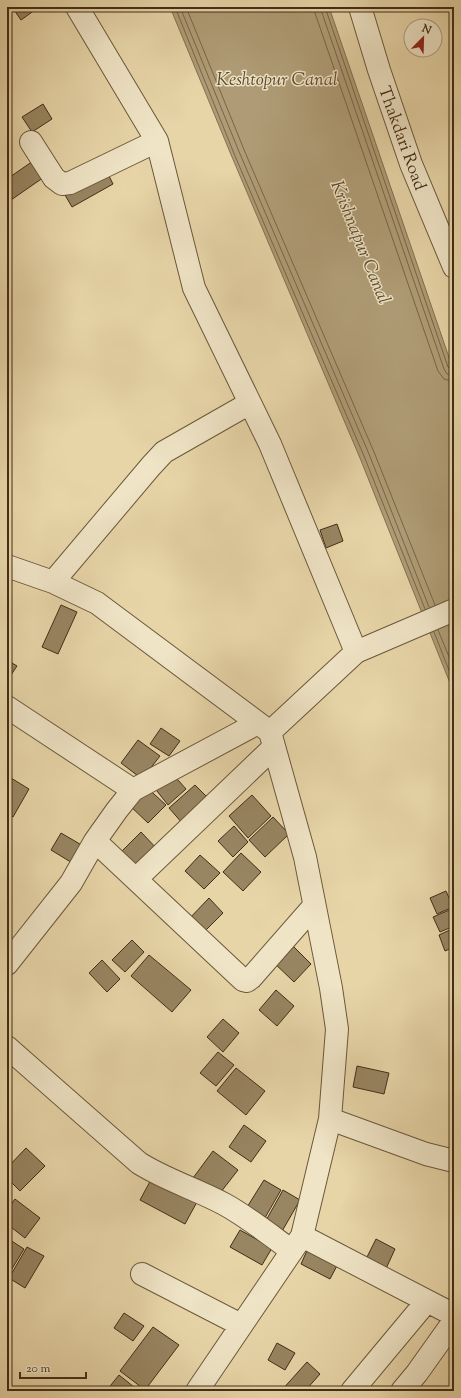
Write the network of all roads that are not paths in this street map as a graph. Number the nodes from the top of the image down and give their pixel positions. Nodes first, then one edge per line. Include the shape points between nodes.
1 (77, 7) edge
2 (360, 7) edge
3 (157, 140) junction
4 (31, 142) dead end
5 (454, 267) edge
6 (250, 403) junction
7 (7, 566) edge
8 (53, 582) junction
9 (454, 610) edge
10 (356, 652) junction
11 (7, 707) edge
12 (268, 734) junction
13 (133, 790) junction
14 (95, 841) junction
15 (136, 879) junction
16 (314, 906) junction
17 (7, 964) edge
18 (7, 1047) edge
19 (330, 1120) junction
20 (454, 1161) edge
21 (297, 1243) junction
22 (142, 1274) dead end
23 (427, 1301) junction
24 (454, 1315) edge
25 (454, 1321) edge
26 (241, 1325) junction
27 (196, 1391) edge
28 (352, 1391) edge
29 (402, 1391) edge

1 - 3 street
2 - 5 street, Thakdari Road via 411,164
3 - 4 street via 70,183 62,184 54,178
3 - 6 street via 194,288
6 - 8 street via 164,452
6 - 10 street via 270,444
7 - 8 street
8 - 12 street via 97,603
9 - 10 street
10 - 12 street
11 - 13 street
12 - 13 street
12 - 15 street
12 - 16 street via 305,857
13 - 14 street
14 - 15 street
14 - 17 street via 71,883
15 - 16 street via 242,980 247,981
16 - 19 street via 332,988 337,1029
18 - 21 street via 152,1172 224,1204
19 - 20 street via 426,1154
19 - 21 street
21 - 23 street
21 - 26 street
22 - 26 street
23 - 24 street
23 - 28 street
25 - 29 street
26 - 27 street

